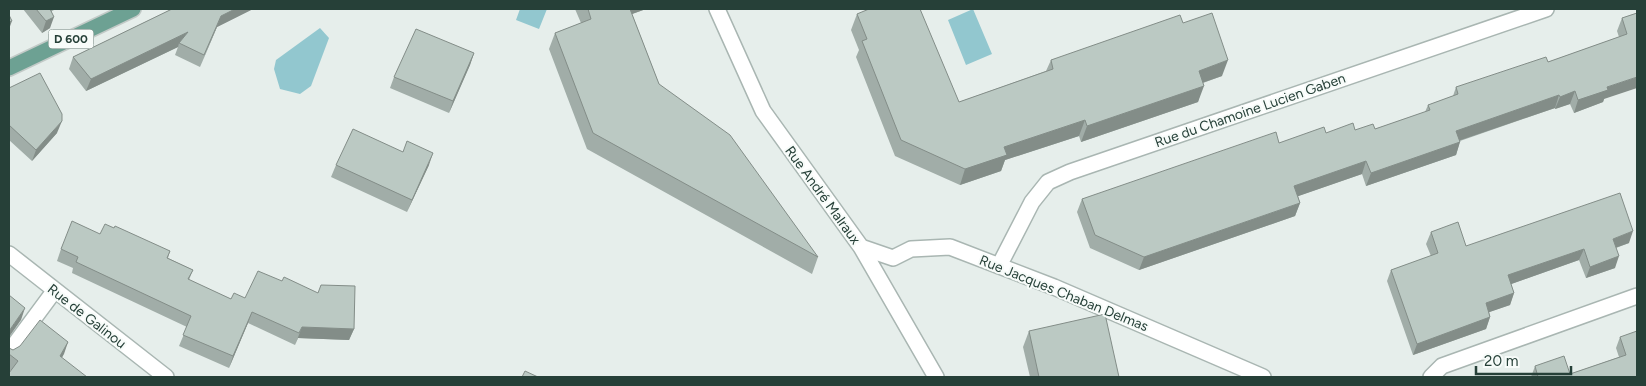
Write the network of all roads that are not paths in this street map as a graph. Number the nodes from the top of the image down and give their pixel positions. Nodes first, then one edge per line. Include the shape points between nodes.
1 (133, 9) edge
2 (717, 9) edge
3 (1546, 9) edge
4 (9, 68) edge
5 (861, 248) junction
6 (9, 254) edge
7 (999, 266) junction
8 (55, 290) junction
9 (1637, 296) edge
10 (9, 352) edge
11 (166, 377) edge
12 (936, 377) edge
13 (1263, 377) edge
14 (1431, 377) edge

1 - 4 main road, D 600
2 - 5 street, Rue André Malraux via 763,111
3 - 7 street, Rue du Chamoine Lucien Gaben via 1055,178 1032,202
5 - 7 street, Rue Jacques Chaban Delmas via 893,258 911,249 950,247
5 - 12 street, Rue André Malraux
6 - 8 street, Rue de Galinou
7 - 13 street, Rue Jacques Chaban Delmas
8 - 10 street
8 - 11 street, Rue de Galinou
9 - 14 street via 1442,366

